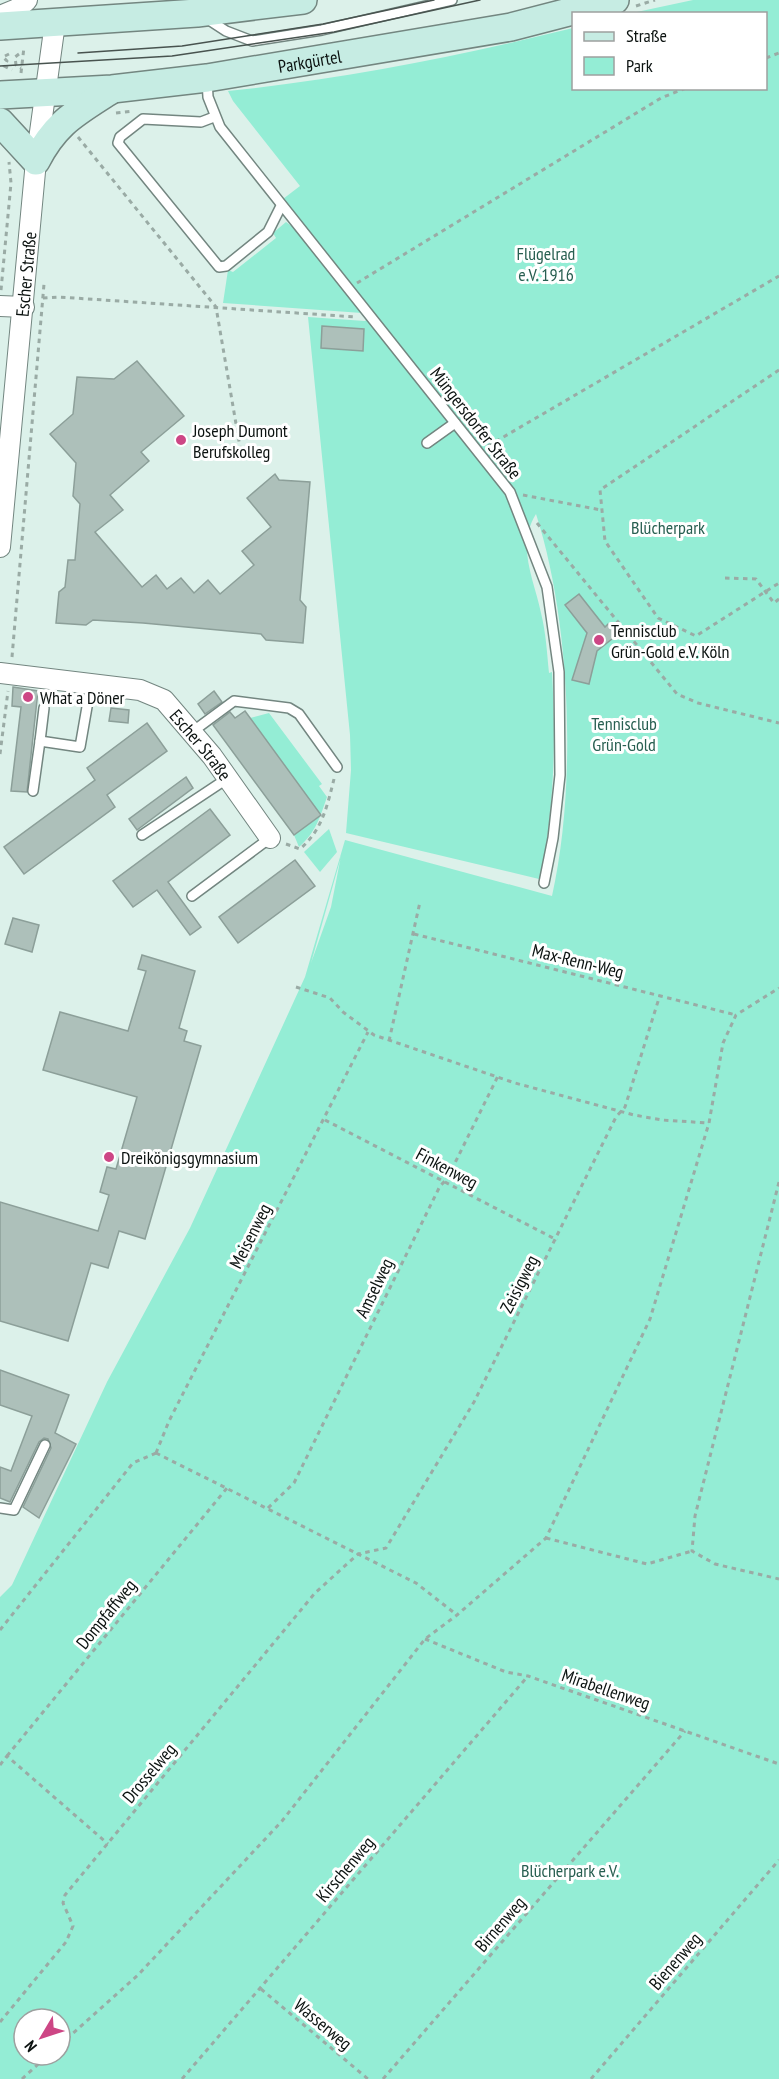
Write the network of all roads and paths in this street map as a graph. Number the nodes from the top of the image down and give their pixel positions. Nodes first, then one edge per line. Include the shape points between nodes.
1 (104, 0) edge
2 (303, 0) edge
3 (452, 0) edge
4 (538, 0) edge
5 (606, 1) edge
6 (55, 12) edge
7 (197, 13) junction
8 (0, 16) edge
9 (133, 16) junction
10 (18, 17) edge
11 (511, 27) junction
12 (9, 54) dead end
13 (19, 54) dead end
14 (22, 60) junction
15 (7, 61) junction
16 (15, 61) junction
17 (207, 78) junction
18 (13, 82) edge
19 (112, 89) junction
20 (681, 90) edge
21 (46, 94) junction
22 (214, 117) junction
23 (0, 123) edge
24 (77, 135) dead end
25 (9, 161) dead end
26 (36, 161) junction
27 (282, 206) junction
28 (779, 276) edge
29 (348, 289) junction
30 (0, 297) edge
31 (43, 298) dead end
32 (0, 306) edge
33 (216, 307) junction
34 (24, 308) junction
35 (368, 314) junction
36 (41, 323) dead end
37 (779, 370) edge
38 (455, 423) junction
39 (428, 443) dead end
40 (479, 452) junction
41 (241, 453) dead end
42 (510, 492) junction
43 (601, 510) junction
44 (531, 516) dead end
45 (0, 547) edge
46 (724, 578) dead end
47 (779, 584) edge
48 (766, 592) junction
49 (779, 599) edge
50 (5, 674) edge
51 (91, 684) junction
52 (44, 708) dead end
53 (779, 723) edge
54 (192, 732) junction
55 (40, 741) junction
56 (0, 754) edge
57 (337, 767) joint
58 (228, 778) junction
59 (33, 791) dead end
60 (142, 835) dead end
61 (270, 838) junction
62 (544, 884) dead end
63 (192, 896) dead end
64 (420, 902) dead end
65 (414, 934) junction
66 (296, 987) dead end
67 (779, 988) edge
68 (660, 995) junction
69 (736, 1015) junction
70 (368, 1032) junction
71 (389, 1041) junction
72 (498, 1076) junction
73 (621, 1112) junction
74 (325, 1120) junction
75 (709, 1123) junction
76 (779, 1182) edge
77 (444, 1183) junction
78 (557, 1240) junction
79 (45, 1445) dead end
80 (156, 1453) junction
81 (227, 1488) junction
82 (0, 1508) edge
83 (268, 1508) junction
84 (546, 1538) junction
85 (692, 1551) junction
86 (358, 1554) junction
87 (779, 1579) edge
88 (457, 1616) junction
89 (0, 1630) edge
90 (424, 1639) junction
91 (528, 1676) junction
92 (685, 1731) junction
93 (7, 1756) junction
94 (779, 1764) edge
95 (0, 1765) edge
96 (108, 1844) junction
97 (779, 1860) edge
98 (261, 1989) junction
99 (0, 2022) edge
100 (72, 2034) edge
101 (35, 2067) edge
102 (22, 2079) edge
103 (182, 2079) edge
104 (368, 2079) edge
105 (383, 2079) edge
106 (591, 2079) edge

1 - 9 main road
2 - 7 main road
3 - 7 lane via 322,30 252,41
4 - 11 main road
5 - 11 main road, Parkgürtel
6 - 9 main road
6 - 10 main road
6 - 21 street, Escher Straße
7 - 9 main road
8 - 10 street via 17,9
10 - 14 path
11 - 17 main road, Parkgürtel
12 - 15 path via 3,57
13 - 16 path
14 - 16 path
14 - 18 path
15 - 16 path
15 - 18 path via 4,66
16 - 18 path
17 - 19 main road, Parkgürtel
17 - 22 lane, Müngersdorfer Straße
18 - 21 main road, Parkgürtel
19 - 21 main road, Parkgürtel
19 - 26 main road via 58,127
20 - 29 path via 661,98
21 - 26 street, Escher Straße
22 - 27 lane, Müngersdorfer Straße
22 - 27 lane via 201,122 143,119 120,136 118,143 219,267 226,266 268,231
23 - 26 main road
24 - 33 path
25 - 30 path
26 - 34 street, Escher Straße
27 - 29 lane, Müngersdorfer Straße
28 - 40 path
29 - 35 lane, Müngersdorfer Straße
31 - 33 path
32 - 34 street
33 - 35 path via 362,318
33 - 41 path
34 - 45 street, Escher Straße
35 - 38 lane, Müngersdorfer Straße
36 - 50 path
37 - 43 path via 600,490
38 - 39 lane
38 - 40 lane, Müngersdorfer Straße
40 - 42 lane, Müngersdorfer Straße
42 - 43 path
42 - 62 lane, Müngersdorfer Straße via 547,587 559,672 560,775
43 - 48 path via 605,542 658,618 696,636
44 - 53 path via 677,694
46 - 48 path via 756,579
47 - 48 path
48 - 49 path via 774,603
50 - 51 street, Escher Straße
50 - 56 path
51 - 54 street, Escher Straße via 140,690 164,700
51 - 55 lane via 80,747
52 - 55 lane
54 - 57 lane via 234,701 290,708
54 - 58 street, Escher Straße
55 - 59 lane
57 - 61 path via 324,818 311,840 300,849
58 - 60 lane
58 - 61 street, Escher Straße
61 - 63 lane
64 - 65 path
65 - 68 path, Max-Renn-Weg
65 - 71 path
66 - 70 path via 330,998
67 - 69 path
68 - 69 path, Max-Renn-Weg
68 - 73 path, Zeisigweg via 626,1107
69 - 75 path via 723,1043
70 - 71 path
70 - 74 path, Meisenweg
71 - 72 path
72 - 73 path
72 - 77 path, Amselweg
73 - 75 path
73 - 78 path, Zeisigweg
74 - 77 path, Finkenweg
74 - 80 path, Meisenweg
75 - 84 path via 650,1319
76 - 85 path via 695,1516
77 - 78 path, Finkenweg
77 - 83 path, Amselweg via 294,1483
78 - 86 path, Zeisigweg via 474,1402 386,1548
79 - 82 lane via 14,1510
80 - 81 path
80 - 89 path via 133,1463
81 - 83 path
81 - 93 path, Dompfaffweg
83 - 86 path
84 - 85 path via 647,1564
84 - 88 path
85 - 87 path via 715,1564
86 - 88 path via 416,1583
86 - 96 path, Drosselweg via 315,1593
88 - 90 path
90 - 91 path, Mirabellenweg via 506,1672
90 - 100 path via 282,1821 138,1974
91 - 92 path, Mirabellenweg
91 - 98 path, Kirschenweg
92 - 94 path, Mirabellenweg
92 - 105 path, Birnenweg
93 - 95 path, Dompfaffweg
93 - 96 path
96 - 99 path, Drosselweg via 65,1895 63,1903 73,1926 66,1942
97 - 106 path, Bienenweg
98 - 103 path, Kirschenweg
98 - 104 path, Wasserweg
101 - 102 path

